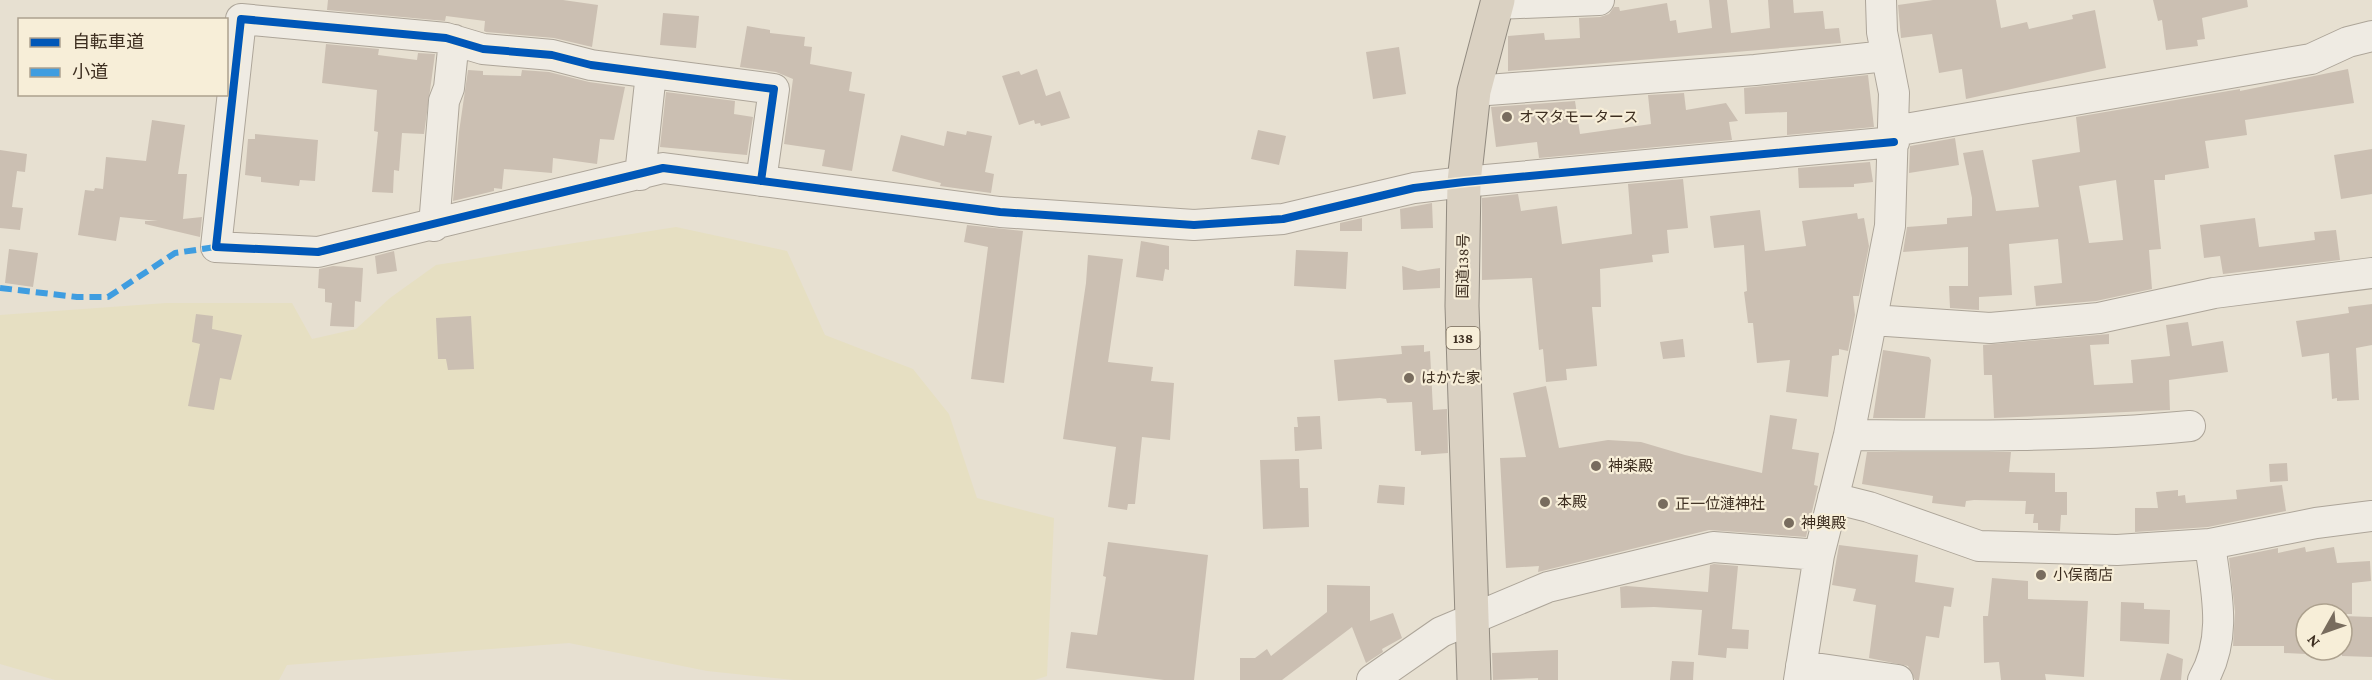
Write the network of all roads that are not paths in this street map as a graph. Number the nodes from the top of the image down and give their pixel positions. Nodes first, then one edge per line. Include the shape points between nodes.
1 (1599, 0) edge
2 (1881, 0) edge
3 (1497, 2) edge
4 (2372, 36) edge
5 (454, 40) junction
6 (1886, 56) junction
7 (651, 73) junction
8 (1474, 91) junction
9 (1894, 137) junction
10 (640, 176) junction
11 (761, 181) junction
12 (1464, 182) junction
13 (434, 226) junction
14 (2372, 273) edge
15 (1872, 320) junction
16 (2190, 426) dead end
17 (1849, 435) junction
18 (1833, 498) junction
19 (2372, 516) edge
20 (2210, 544) junction
21 (1819, 555) junction
22 (1472, 618) junction
23 (1800, 673) edge
24 (1372, 680) edge
25 (1474, 680) edge
26 (1898, 680) edge
27 (2203, 680) edge

1 - 3 street
2 - 6 street
3 - 8 highway, 国道138号 / 138
4 - 9 street via 2311,59
5 - 7 street via 483,49 552,55
5 - 13 street via 444,101
5 - 13 street via 241,19 216,248 318,252
6 - 8 street
6 - 9 street via 1894,93
7 - 10 street
7 - 11 street via 774,89
8 - 12 highway, 国道138号 / 138
9 - 12 street
9 - 15 street via 1890,226
10 - 11 street via 663,168
10 - 13 street
11 - 12 street via 1000,212 1194,225 1284,219 1414,188
12 - 22 highway, 国道138号 / 138 via 1462,306
14 - 15 street via 2214,293 2099,318 1990,328
15 - 17 street
16 - 17 street via 1981,436
17 - 18 street
18 - 20 street via 1979,546 2117,550
18 - 21 street
19 - 20 street
20 - 27 street via 2218,636 2214,661
21 - 22 street via 1713,547 1548,587
21 - 23 street
22 - 24 street via 1441,632
22 - 25 highway, 国道138号 / 138
23 - 26 street

